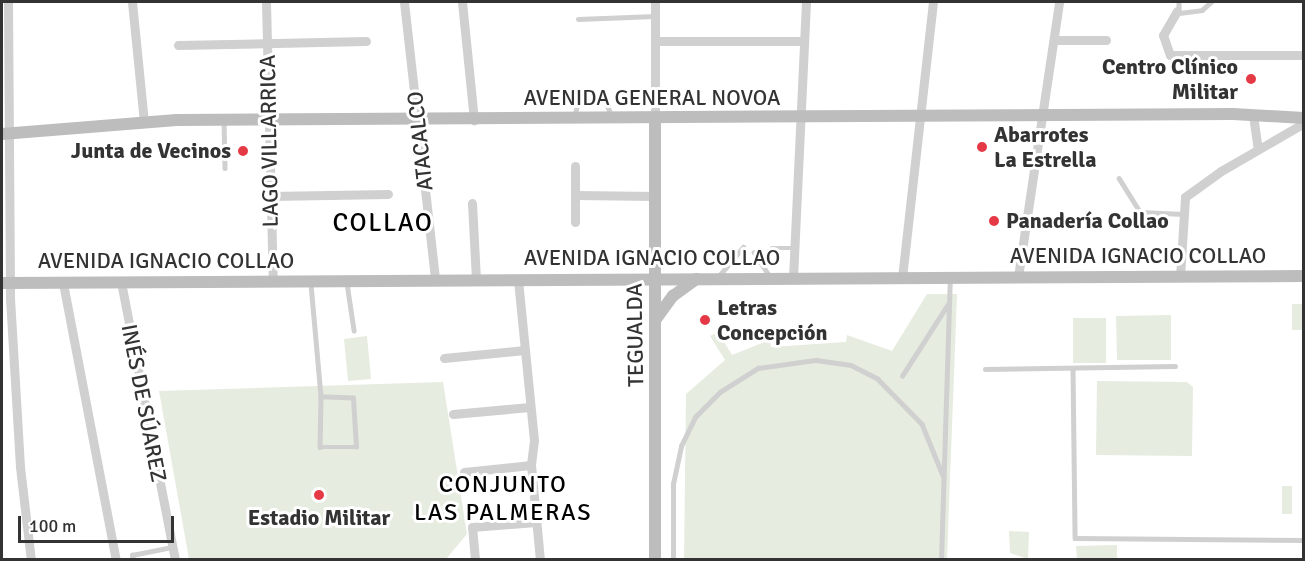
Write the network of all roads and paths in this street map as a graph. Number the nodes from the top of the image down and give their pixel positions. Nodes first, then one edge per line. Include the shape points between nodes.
1 (8, 2) edge
2 (132, 2) edge
3 (266, 2) edge
4 (404, 2) edge
5 (462, 2) edge
6 (655, 2) edge
7 (806, 2) edge
8 (933, 2) edge
9 (1059, 2) edge
10 (1211, 2) edge
11 (1178, 6) edge
12 (655, 16) junction
13 (578, 18) dead end
14 (1054, 40) junction
15 (1106, 40) dead end
16 (655, 41) junction
17 (804, 41) junction
18 (366, 42) dead end
19 (267, 44) junction
20 (178, 45) dead end
21 (1304, 55) edge
22 (602, 93) dead end
23 (580, 94) dead end
24 (1042, 115) junction
25 (1252, 115) junction
26 (920, 116) junction
27 (613, 118) junction
28 (655, 118) junction
29 (800, 118) junction
30 (1304, 118) edge
31 (573, 119) junction
32 (224, 120) junction
33 (268, 120) junction
34 (418, 120) junction
35 (474, 120) junction
36 (144, 122) junction
37 (1304, 123) edge
38 (6, 134) edge
39 (1258, 150) junction
40 (575, 166) dead end
41 (225, 168) dead end
42 (1119, 178) dead end
43 (388, 194) dead end
44 (575, 195) junction
45 (270, 196) junction
46 (655, 196) junction
47 (472, 203) dead end
48 (1183, 214) junction
49 (575, 222) dead end
50 (743, 247) dead end
51 (772, 248) dead end
52 (795, 248) junction
53 (754, 252) dead end
54 (1180, 276) junction
55 (1304, 276) edge
56 (1018, 277) junction
57 (771, 278) junction
58 (793, 278) junction
59 (902, 278) junction
60 (950, 278) junction
61 (655, 279) junction
62 (698, 279) junction
63 (716, 279) junction
64 (435, 280) junction
65 (476, 280) junction
66 (518, 280) junction
67 (273, 281) junction
68 (310, 281) junction
69 (347, 281) junction
70 (121, 282) junction
71 (6, 283) edge
72 (63, 283) junction
73 (949, 302) junction
74 (655, 320) junction
75 (354, 330) dead end
76 (525, 350) junction
77 (444, 358) dead end
78 (1175, 366) dead end
79 (1073, 368) junction
80 (985, 369) dead end
81 (902, 376) dead end
82 (321, 397) junction
83 (530, 407) junction
84 (453, 414) dead end
85 (531, 465) junction
86 (464, 472) dead end
87 (944, 478) junction
88 (536, 522) junction
89 (1304, 540) edge
90 (172, 548) junction
91 (32, 560) edge
92 (116, 560) edge
93 (133, 560) edge
94 (175, 560) edge
95 (475, 560) edge
96 (540, 560) edge
97 (655, 560) edge
98 (672, 560) edge
99 (942, 560) edge

1 - 38 street
2 - 36 street
3 - 19 street, LAGO VILLARRICA
4 - 34 street, ATACALCO
5 - 35 street
6 - 12 street, TEGUALDA
7 - 17 street
8 - 26 street
9 - 14 street
10 - 11 lane via 1202,10
11 - 21 street via 1163,35 1170,55
12 - 13 lane
12 - 16 street, TEGUALDA
14 - 15 street
14 - 24 street
16 - 17 street
16 - 28 street, TEGUALDA
17 - 29 street
18 - 19 street
19 - 20 street
19 - 33 street, LAGO VILLARRICA
22 - 27 lane
23 - 31 lane
24 - 25 main road, AVENIDA GENERAL NOVOA
24 - 26 main road, AVENIDA GENERAL NOVOA
24 - 56 street
25 - 30 main road, AVENIDA GENERAL NOVOA
25 - 39 street
26 - 29 main road, AVENIDA GENERAL NOVOA
26 - 59 street
27 - 28 main road, AVENIDA GENERAL NOVOA
27 - 31 main road, AVENIDA GENERAL NOVOA
28 - 29 main road, AVENIDA GENERAL NOVOA
28 - 46 main road, TEGUALDA
29 - 52 street
31 - 35 main road, AVENIDA GENERAL NOVOA
32 - 33 main road, AVENIDA GENERAL NOVOA
32 - 36 main road, AVENIDA GENERAL NOVOA
32 - 41 lane
33 - 34 main road, AVENIDA GENERAL NOVOA
33 - 45 street, LAGO VILLARRICA
34 - 35 main road, AVENIDA GENERAL NOVOA
34 - 64 street, ATACALCO
36 - 38 main road, AVENIDA GENERAL NOVOA
37 - 39 street
38 - 71 street
39 - 48 street via 1190,191 1185,197
40 - 44 street
42 - 48 lane via 1140,212
43 - 45 street
44 - 46 street
44 - 49 street
45 - 67 street, LAGO VILLARRICA
46 - 61 main road, TEGUALDA
47 - 65 street
48 - 54 street
50 - 63 lane
51 - 52 lane
52 - 58 street
53 - 57 lane
54 - 55 main road, AVENIDA IGNACIO COLLAO
54 - 56 main road, AVENIDA IGNACIO COLLAO
56 - 60 main road, AVENIDA IGNACIO COLLAO
57 - 58 main road, AVENIDA IGNACIO COLLAO
57 - 63 main road, AVENIDA IGNACIO COLLAO
58 - 59 main road, AVENIDA IGNACIO COLLAO
59 - 60 main road, AVENIDA IGNACIO COLLAO
60 - 73 lane
61 - 62 main road, AVENIDA IGNACIO COLLAO
61 - 66 main road, AVENIDA IGNACIO COLLAO
61 - 74 main road, TEGUALDA
62 - 63 main road, AVENIDA IGNACIO COLLAO
62 - 74 main road via 673,296
64 - 65 main road, AVENIDA IGNACIO COLLAO
64 - 69 main road, AVENIDA IGNACIO COLLAO
65 - 66 main road, AVENIDA IGNACIO COLLAO
66 - 76 street
67 - 68 main road, AVENIDA IGNACIO COLLAO
67 - 70 main road, AVENIDA IGNACIO COLLAO
68 - 69 main road, AVENIDA IGNACIO COLLAO
68 - 82 lane
69 - 75 lane
70 - 72 main road, AVENIDA IGNACIO COLLAO
70 - 90 street, INÉS DE SÚAREZ
71 - 72 main road, AVENIDA IGNACIO COLLAO
71 - 91 street
72 - 92 street
73 - 81 lane
73 - 87 lane
74 - 97 main road, TEGUALDA
76 - 77 street
76 - 83 street
78 - 79 lane
79 - 80 lane
79 - 89 lane via 1075,538
82 - 82 lane via 320,447 356,447 353,398
83 - 84 street
83 - 85 street via 534,440
85 - 86 street
85 - 88 street
87 - 98 lane via 922,424 878,379 852,365 816,360 758,368 720,392 695,417 681,446 673,484
87 - 99 lane
88 - 95 street via 472,527
88 - 96 street
90 - 93 lane via 132,555
90 - 94 street, INÉS DE SÚAREZ

